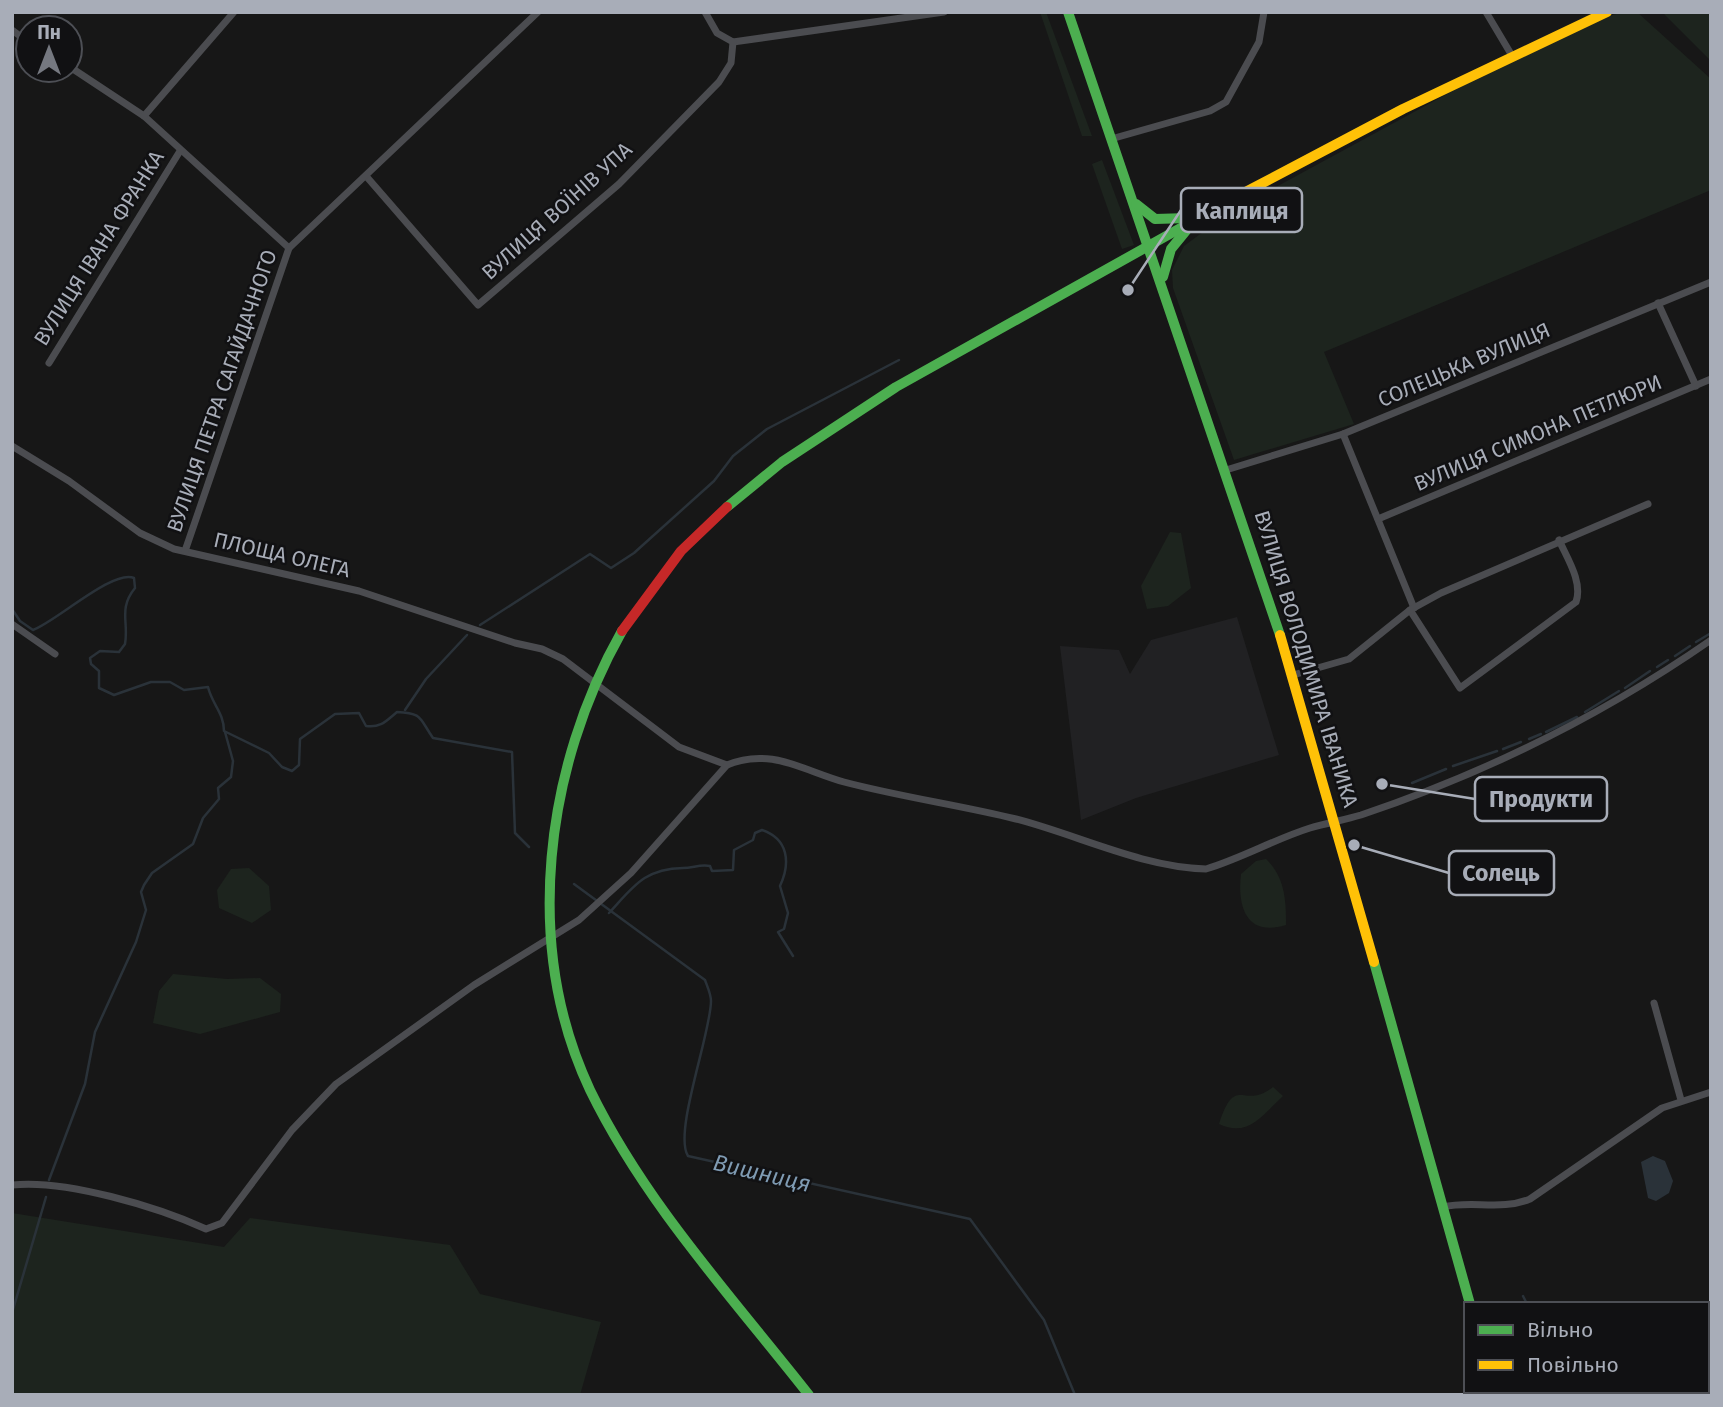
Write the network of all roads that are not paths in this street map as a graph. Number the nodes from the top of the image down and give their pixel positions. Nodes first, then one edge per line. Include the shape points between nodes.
1 (233, 12) edge
2 (538, 12) edge
3 (705, 12) edge
4 (944, 12) edge
5 (1068, 12) edge
6 (1486, 12) edge
7 (1607, 12) edge
8 (1264, 14) edge
9 (733, 42) junction
10 (1511, 54) junction
11 (84, 76) edge
12 (144, 116) junction
13 (1111, 139) junction
14 (180, 151) junction
15 (366, 176) junction
16 (1133, 201) junction
17 (1203, 215) junction
18 (1149, 244) junction
19 (289, 248) junction
20 (1162, 282) junction
21 (1711, 282) edge
22 (1658, 303) junction
23 (49, 363) dead end
24 (1711, 379) edge
25 (1696, 386) junction
26 (1343, 434) junction
27 (12, 446) edge
28 (1226, 470) junction
29 (1648, 504) dead end
30 (1378, 519) junction
31 (1559, 540) junction
32 (184, 551) junction
33 (1412, 609) junction
34 (12, 624) edge
35 (1711, 640) edge
36 (55, 654) dead end
37 (1293, 675) junction
38 (596, 683) junction
39 (727, 765) junction
40 (1334, 822) junction
41 (550, 939) junction
42 (1654, 1003) dead end
43 (1711, 1092) edge
44 (1681, 1100) junction
45 (12, 1185) edge
46 (1443, 1207) junction
47 (1469, 1302) edge
48 (809, 1395) edge

1 - 12 street
2 - 15 street, ВУЛИЦЯ ПЕТРА САГАЙДАЧНОГО
3 - 9 street via 717,33
4 - 9 street
5 - 13 main road, ВУЛИЦЯ ВОЛОДИМИРА ІВАНИКА
6 - 10 street
7 - 10 main road
8 - 13 street via 1259,42 1226,102
9 - 15 street, ВУЛИЦЯ ВОЇНІВ УПА via 731,64 719,82 619,184 478,305
10 - 17 main road
11 - 12 street
12 - 14 street
13 - 16 main road, ВУЛИЦЯ ВОЛОДИМИРА ІВАНИКА
14 - 19 street
14 - 23 street, ВУЛИЦЯ ІВАНА ФРАНКА
15 - 19 street, ВУЛИЦЯ ПЕТРА САГАЙДАЧНОГО
16 - 17 main road via 1155,219
16 - 18 main road, ВУЛИЦЯ ВОЛОДИМИРА ІВАНИКА
17 - 18 main road
17 - 20 main road via 1171,249
18 - 20 main road, ВУЛИЦЯ ВОЛОДИМИРА ІВАНИКА
18 - 38 main road via 862,410 744,492 661,575 638,606
19 - 32 street, ВУЛИЦЯ ПЕТРА САГАЙДАЧНОГО
20 - 28 main road, ВУЛИЦЯ ВОЛОДИМИРА ІВАНИКА
21 - 22 street, СОЛЕЦЬКА ВУЛИЦЯ
22 - 25 street
22 - 26 street, СОЛЕЦЬКА ВУЛИЦЯ
24 - 25 street, ВУЛИЦЯ СИМОНА ПЕТЛЮРИ
25 - 30 street, ВУЛИЦЯ СИМОНА ПЕТЛЮРИ
26 - 28 street, СОЛЕЦЬКА ВУЛИЦЯ
26 - 30 street
27 - 32 street, ПЛОЩА ОЛЕГА via 141,533
28 - 37 main road, ВУЛИЦЯ ВОЛОДИМИРА ІВАНИКА
29 - 31 street
30 - 33 street
31 - 33 street
31 - 33 street via 1575,575 1576,602 1460,688
32 - 38 street, ПЛОЩА ОЛЕГА via 359,591 542,649
33 - 37 street via 1349,659
34 - 36 street
35 - 40 street, ВУЛИЦЯ ВОЛОДИМИРА ІВАНИКА via 1627,696 1529,747 1428,790
37 - 40 main road, ВУЛИЦЯ ВОЛОДИМИРА ІВАНИКА
38 - 39 street, ПЛОЩА ОЛЕГА via 678,747
38 - 41 main road via 570,757 552,832 547,892
39 - 40 street via 748,757 772,758 845,782 1017,820 1190,869 1225,863
39 - 41 street via 631,873
40 - 46 main road
41 - 45 street via 474,985 336,1084 292,1130 222,1223 206,1229 111,1196 28,1183
41 - 48 main road via 570,1033 584,1074 642,1183 685,1244
42 - 44 street
43 - 44 street
44 - 46 street via 1637,1123 1530,1199 1506,1206 1463,1203
46 - 47 main road

